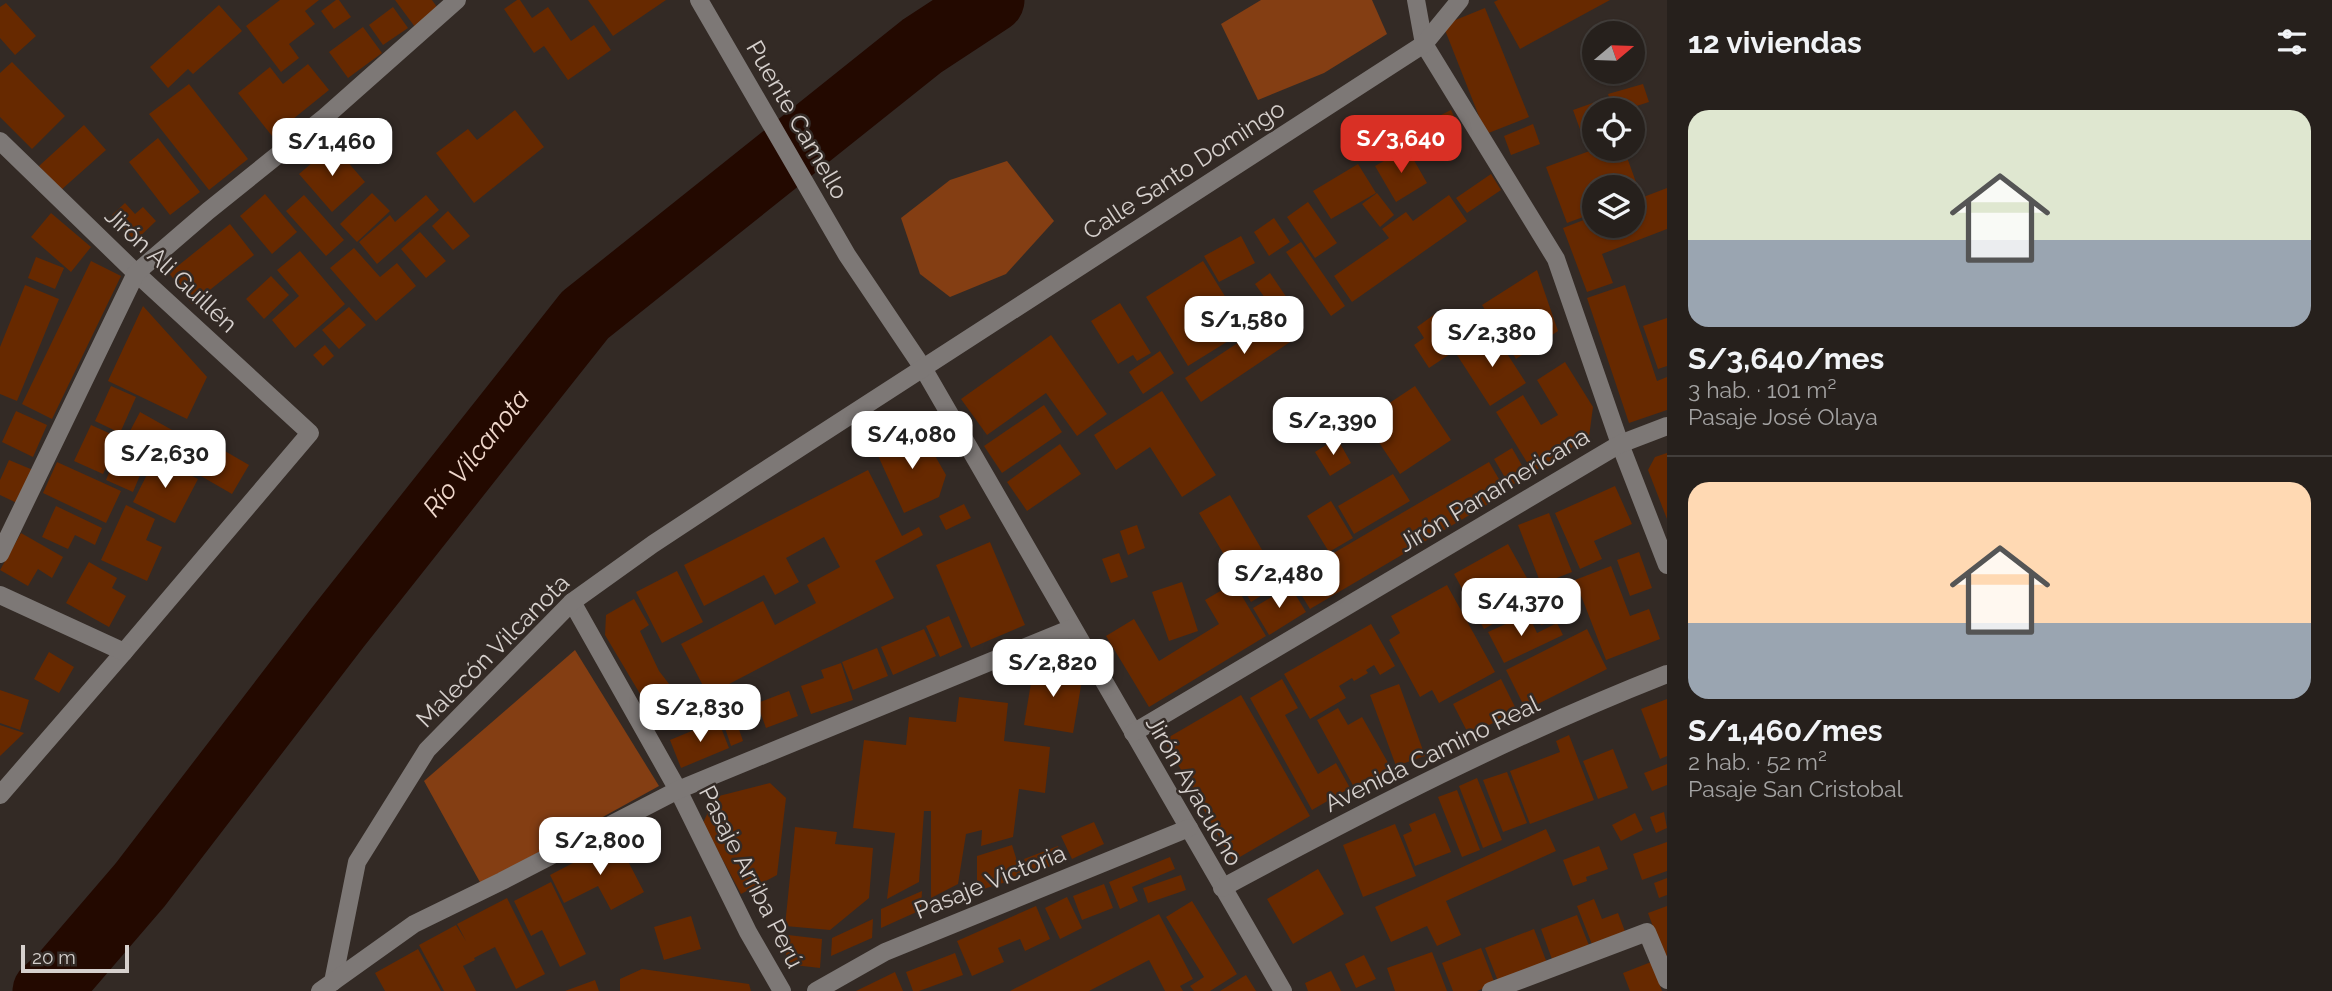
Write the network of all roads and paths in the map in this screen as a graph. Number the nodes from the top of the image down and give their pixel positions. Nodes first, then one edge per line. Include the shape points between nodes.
1 (457, 0) edge
2 (1416, 0) edge
3 (1460, 0) edge
4 (702, 5) edge
5 (1424, 44) junction
6 (0, 141) edge
7 (847, 255) joint
8 (136, 273) junction
9 (923, 368) junction
10 (1667, 426) edge
11 (1619, 444) junction
12 (0, 554) edge
13 (1667, 565) edge
14 (0, 596) edge
15 (572, 602) junction
16 (1072, 628) junction
17 (124, 652) junction
18 (1667, 674) edge
19 (1133, 733) junction
20 (678, 790) junction
21 (0, 795) edge
22 (1189, 828) junction
23 (1222, 888) junction
24 (1667, 980) edge
25 (327, 987) edge
26 (782, 991) edge
27 (816, 991) edge
28 (1283, 991) edge
29 (1491, 991) edge

1 - 8 street via 325,117
2 - 5 street
3 - 5 street, Calle Santo Domingo
4 - 7 street, Puente Camello
5 - 9 street, Calle Santo Domingo
5 - 11 street via 1556,259
6 - 8 street, Jirón Ali Guillén
7 - 9 street, Jirón Ayacucho
8 - 12 street
8 - 17 street, Jirón Ali Guillén via 310,433
9 - 15 street, Malecón Vilcanota via 663,537
9 - 16 street, Jirón Ayacucho
10 - 11 street, Jirón Panamericana
11 - 13 street
11 - 19 street, Jirón Panamericana
14 - 17 street
15 - 20 street, Pasaje Arriba Perú
15 - 25 street, Malecón Vilcanota via 427,750 357,862
16 - 19 street, Jirón Ayacucho
16 - 20 street
17 - 21 street
18 - 23 street, Avenida Camino Real via 1457,767
19 - 22 street, Jirón Ayacucho
20 - 25 street via 414,924
20 - 26 street, Pasaje Arriba Perú
22 - 23 street, Jirón Ayacucho
22 - 27 street, Pasaje Victoria via 885,951
23 - 28 street, Jirón Ayacucho
24 - 29 street via 1647,932

